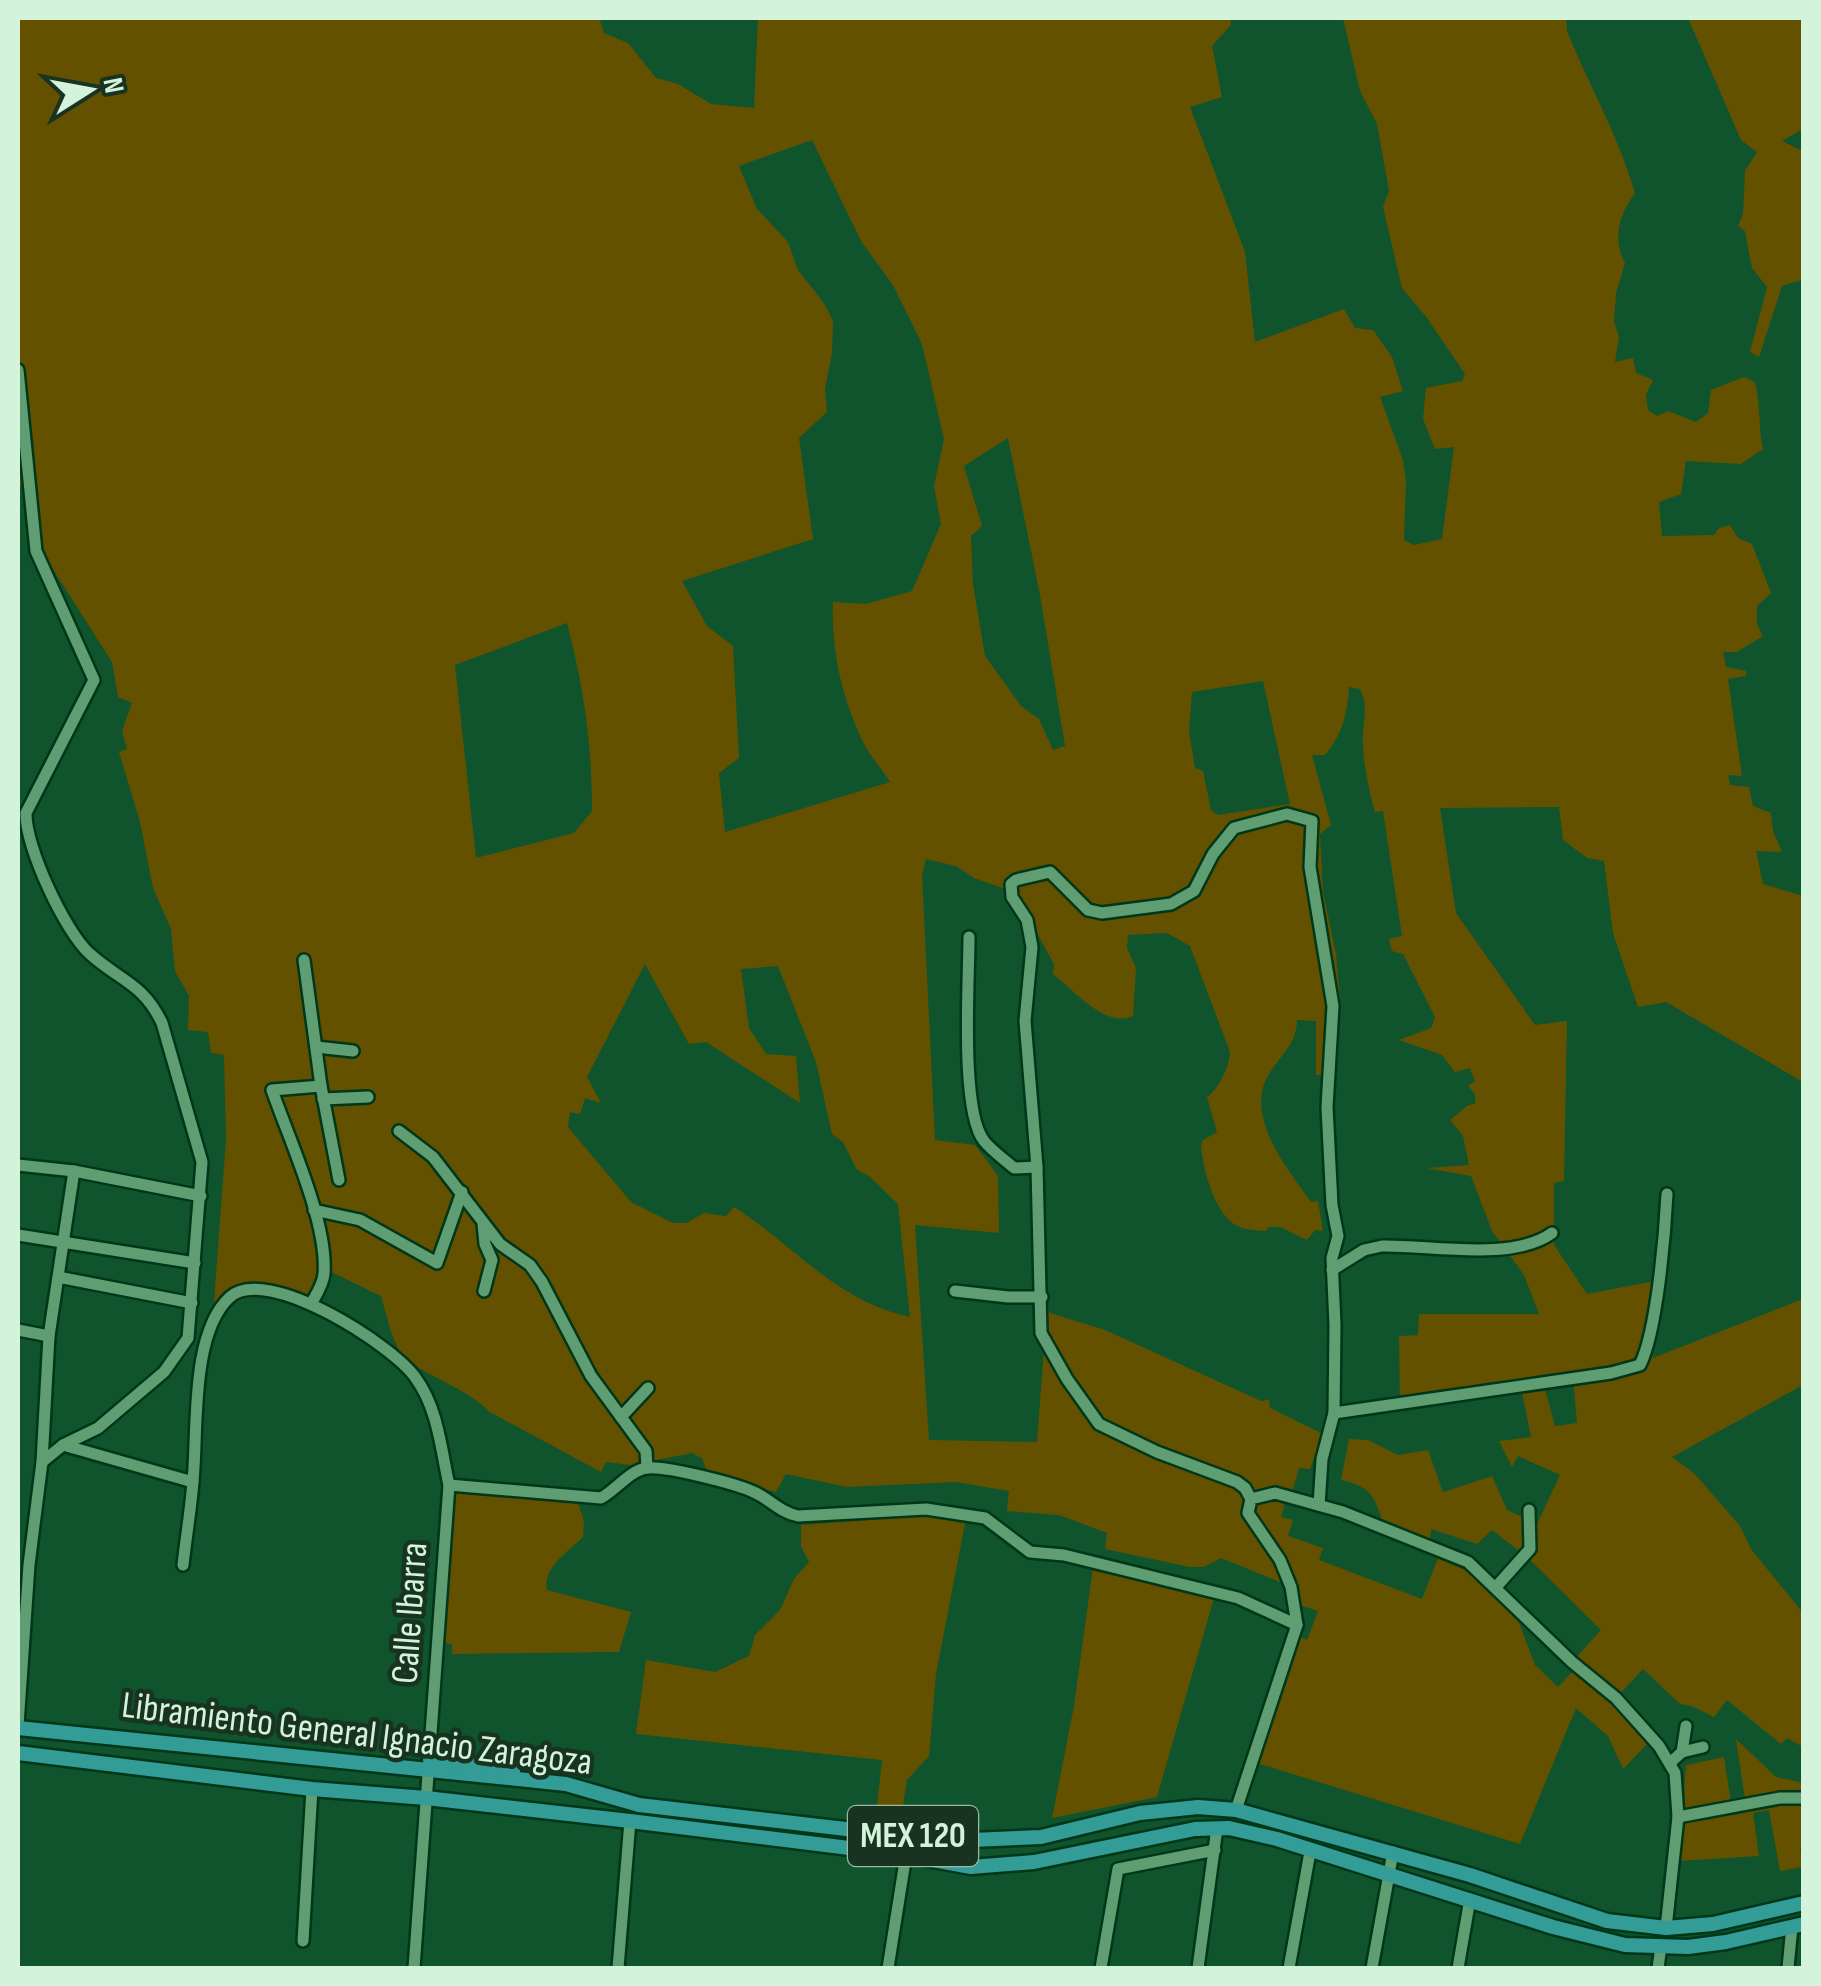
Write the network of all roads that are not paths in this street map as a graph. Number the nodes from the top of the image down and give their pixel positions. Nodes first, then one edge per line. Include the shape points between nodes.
1 (18, 370) edge
2 (23, 482) edge
3 (969, 938) dead end
4 (304, 960) dead end
5 (316, 1047) junction
6 (353, 1051) dead end
7 (322, 1093) junction
8 (368, 1097) dead end
9 (399, 1131) dead end
10 (18, 1164) edge
11 (1037, 1167) junction
12 (74, 1171) junction
13 (340, 1180) dead end
14 (462, 1192) junction
15 (1667, 1194) dead end
16 (201, 1196) junction
17 (314, 1210) junction
18 (484, 1224) junction
19 (1552, 1233) dead end
20 (18, 1234) edge
21 (62, 1240) junction
22 (195, 1264) junction
23 (1332, 1270) junction
24 (58, 1277) junction
25 (484, 1291) dead end
26 (955, 1291) dead end
27 (1042, 1297) junction
28 (192, 1303) junction
29 (311, 1304) junction
30 (18, 1330) edge
31 (49, 1336) junction
32 (178, 1356) junction
33 (202, 1361) junction
34 (648, 1388) dead end
35 (1334, 1414) junction
36 (621, 1417) junction
37 (63, 1445) junction
38 (42, 1462) junction
39 (648, 1468) junction
40 (193, 1482) junction
41 (449, 1486) junction
42 (1251, 1499) junction
43 (1319, 1505) junction
44 (1529, 1510) dead end
45 (23, 1563) edge
46 (183, 1564) dead end
47 (1496, 1587) junction
48 (1297, 1625) junction
49 (18, 1724) edge
50 (1686, 1726) dead end
51 (1703, 1747) dead end
52 (1682, 1752) junction
53 (18, 1754) edge
54 (1671, 1762) junction
55 (430, 1766) junction
56 (312, 1789) junction
57 (1804, 1798) edge
58 (426, 1801) junction
59 (1236, 1810) junction
60 (1678, 1817) junction
61 (630, 1821) junction
62 (1217, 1828) junction
63 (1215, 1850) junction
64 (1310, 1852) junction
65 (1393, 1852) junction
66 (906, 1855) junction
67 (1386, 1879) junction
68 (1470, 1899) junction
69 (1804, 1902) edge
70 (1798, 1925) edge
71 (1666, 1928) junction
72 (303, 1941) dead end
73 (1662, 1946) junction
74 (414, 1968) edge
75 (618, 1968) edge
76 (888, 1968) edge
77 (1101, 1968) edge
78 (1198, 1968) edge
79 (1289, 1968) edge
80 (1372, 1968) edge
81 (1458, 1968) edge
82 (1658, 1968) edge
83 (1788, 1968) edge

1 - 2 street
2 - 16 street via 36,551 94,680 26,813 28,838 71,930 88,953 139,988 162,1023 202,1162
3 - 11 street via 974,1121 984,1141 1014,1168
4 - 5 street
5 - 6 street
5 - 7 street
7 - 8 street
7 - 13 street
7 - 17 street via 272,1090
9 - 14 street
10 - 12 street
11 - 23 street via 1025,1021 1032,947 1011,884 1050,872 1088,910 1102,913 1171,904 1194,892 1234,828 1299,815 1312,821 1310,868 1332,1006 1327,1107 1338,1236
11 - 27 street
12 - 16 street
12 - 21 street
14 - 17 street via 437,1263 360,1220
14 - 18 street
15 - 35 street via 1640,1365
16 - 22 street
17 - 29 street via 324,1276
18 - 25 street via 492,1260
18 - 36 street via 530,1265
19 - 23 street via 1489,1249 1382,1246
20 - 21 street
21 - 22 street
21 - 24 street
22 - 28 street
23 - 35 street
24 - 28 street
24 - 31 street
26 - 27 street
27 - 42 street via 1041,1332 1099,1424 1236,1482
28 - 32 street via 188,1338
29 - 33 street, Calle Ibarra via 261,1288 243,1290 212,1324
29 - 41 street, Calle Ibarra via 378,1344 414,1375 432,1408
30 - 31 street
31 - 38 street
32 - 33 street
32 - 37 street via 98,1428
33 - 40 street
34 - 36 street
35 - 43 street
36 - 39 street via 646,1451
37 - 38 street
37 - 40 street
38 - 45 street
39 - 41 street via 601,1498
39 - 48 street via 758,1494 798,1516 926,1509 986,1518 1030,1552 1238,1598
40 - 46 street
41 - 55 street, Calle Ibarra
42 - 43 street via 1275,1493
42 - 48 street via 1248,1513 1270,1540 1291,1586
43 - 47 street via 1468,1562
44 - 47 street via 1530,1549
45 - 49 street
47 - 54 street via 1616,1698
48 - 59 street
49 - 55 main road, Libramiento General Ignacio Zaragoza / MEX 120 via 133,1742
50 - 52 street
51 - 52 street
52 - 54 street
53 - 56 main road, Libramiento General Ignacio Zaragoza / MEX 120
54 - 60 street
55 - 58 street, Calle Ibarra
55 - 59 main road, Libramiento General Ignacio Zaragoza / MEX 120 via 566,1784 638,1805 949,1842 1041,1837 1198,1807
56 - 58 main road, Libramiento General Ignacio Zaragoza / MEX 120
56 - 72 street
57 - 60 street
58 - 61 main road, Libramiento General Ignacio Zaragoza / MEX 120
58 - 74 street, Calle Ibarra
59 - 65 main road, Libramiento General Ignacio Zaragoza / MEX 120
60 - 71 street
61 - 66 main road, Libramiento General Ignacio Zaragoza / MEX 120
61 - 75 street
62 - 63 street
62 - 64 main road, Libramiento General Ignacio Zaragoza / MEX 120
62 - 66 main road, Libramiento General Ignacio Zaragoza / MEX 120 via 1006,1866
63 - 77 street via 1118,1870
63 - 78 street
64 - 67 main road, Libramiento General Ignacio Zaragoza / MEX 120
64 - 79 street
65 - 67 street
65 - 71 main road, Libramiento General Ignacio Zaragoza / MEX 120 via 1607,1921
66 - 76 street
67 - 68 main road, Libramiento General Ignacio Zaragoza / MEX 120
67 - 80 street
68 - 73 main road, Libramiento General Ignacio Zaragoza / MEX 120 via 1597,1940
68 - 81 street
69 - 71 main road, Libramiento General Ignacio Zaragoza / MEX 120
70 - 73 main road, Libramiento General Ignacio Zaragoza / MEX 120 via 1726,1942
70 - 83 street
73 - 82 street

